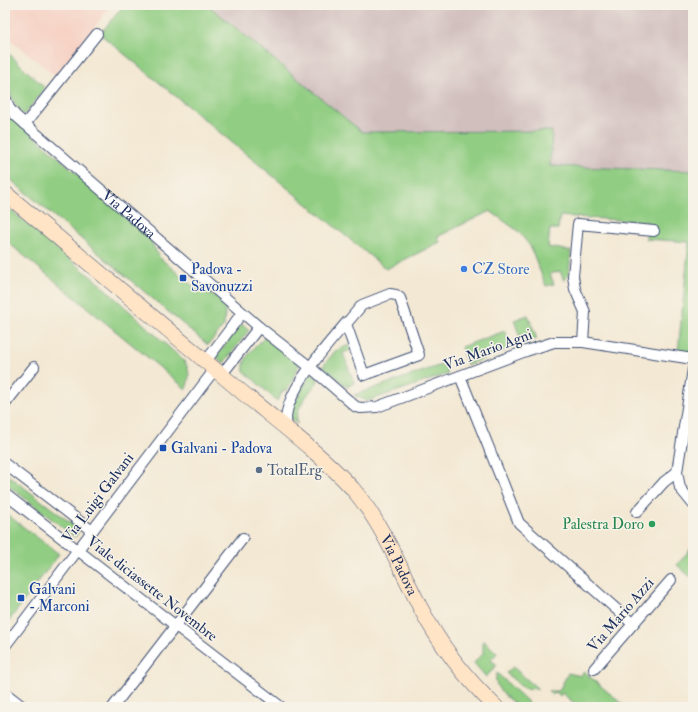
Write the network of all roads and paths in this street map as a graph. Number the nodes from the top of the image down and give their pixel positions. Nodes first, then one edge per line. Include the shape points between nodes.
1 (97, 34) dead end
2 (5, 98) edge
3 (25, 124) junction
4 (5, 193) edge
5 (654, 231) dead end
6 (242, 313) junction
7 (347, 322) junction
8 (259, 327) junction
9 (583, 342) junction
10 (693, 359) edge
11 (34, 367) dead end
12 (310, 367) junction
13 (214, 368) junction
14 (693, 369) edge
15 (460, 376) junction
16 (5, 404) edge
17 (291, 433) junction
18 (5, 464) edge
19 (677, 472) junction
20 (5, 494) edge
21 (693, 504) edge
22 (637, 512) dead end
23 (92, 531) junction
24 (243, 538) dead end
25 (78, 550) junction
26 (671, 580) dead end
27 (633, 624) junction
28 (176, 626) junction
29 (5, 646) edge
30 (594, 670) dead end
31 (5, 693) edge
32 (23, 707) edge
33 (113, 707) edge
34 (281, 707) edge
35 (496, 707) edge

1 - 3 street
2 - 3 street, Via Padova via 9,108
3 - 6 street, Via Padova
4 - 13 main road, Via Padova
5 - 9 street via 578,224 573,276 575,289 585,312
6 - 8 street, Via Padova
6 - 13 street
7 - 7 street via 346,326 364,375 419,355 400,298 396,295 390,294 362,305
7 - 12 street
8 - 12 street, Via Padova
8 - 13 street
9 - 10 street, Via Mario Agni
9 - 15 street, Via Mario Agni via 564,341 549,344
11 - 16 street
12 - 15 street, Via Mario Agni via 361,408 377,407
12 - 17 street via 287,408 285,424
13 - 17 main road, Via Padova
13 - 23 street, Via Luigi Galvani
14 - 19 street
15 - 27 street via 519,523
17 - 35 main road, Via Padova via 329,466 359,497 383,533 444,648 469,680
18 - 23 street, Viale diciassette Novembre
19 - 21 street via 680,488
19 - 22 street via 664,482
20 - 25 street, Viale diciassette Novembre
23 - 25 street, Via Luigi Galvani
24 - 28 street
25 - 28 street, Viale diciassette Novembre
25 - 29 street, Via Luigi Galvani
26 - 27 street, Via Mario Azzi
27 - 30 street, Via Mario Azzi
28 - 33 street
28 - 34 street, Viale diciassette Novembre
31 - 32 street

